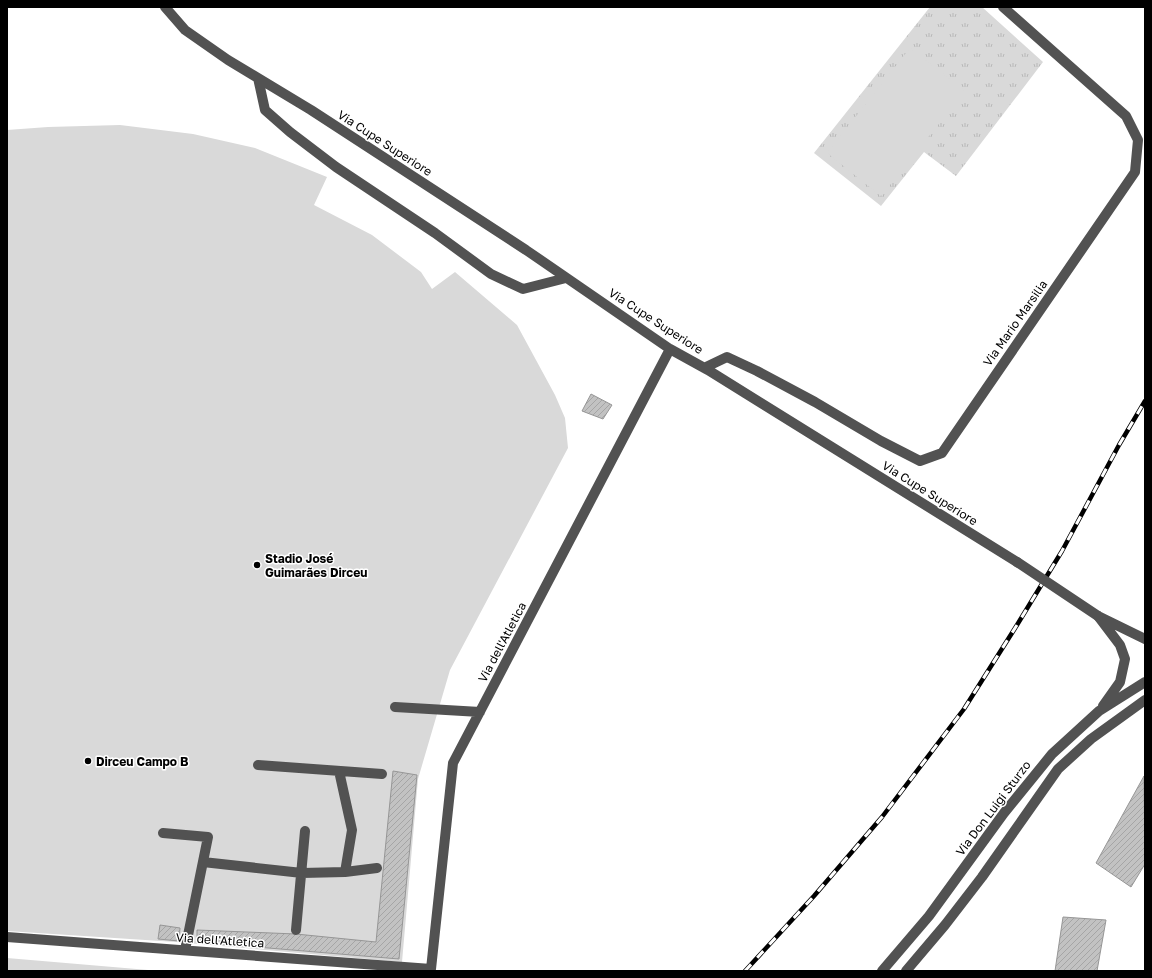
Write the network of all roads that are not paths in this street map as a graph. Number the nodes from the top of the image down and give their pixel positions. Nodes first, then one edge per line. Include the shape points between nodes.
1 (166, 7) edge
2 (1003, 7) edge
3 (258, 78) junction
4 (566, 278) junction
5 (670, 349) junction
6 (704, 368) junction
7 (1098, 616) junction
8 (1145, 639) edge
9 (1145, 682) edge
10 (1145, 700) edge
11 (395, 707) dead end
12 (1099, 711) junction
13 (480, 712) junction
14 (258, 765) dead end
15 (340, 772) junction
16 (382, 774) dead end
17 (305, 831) dead end
18 (163, 833) dead end
19 (203, 862) junction
20 (377, 868) dead end
21 (345, 872) junction
22 (302, 873) junction
23 (296, 930) dead end
24 (7, 937) edge
25 (185, 950) junction
26 (431, 970) edge
27 (882, 971) edge
28 (906, 971) edge

1 - 3 street, Via Cupe Superiore via 185,30
2 - 6 street, Via Mario Marsilia via 1126,116 1138,140 1135,172 942,453 920,461 815,402 727,357
3 - 4 street, Via Cupe Superiore via 331,123
3 - 4 street via 265,110 290,132 336,167 491,274 523,289
4 - 5 street, Via Cupe Superiore
5 - 6 street, Via Cupe Superiore
5 - 13 street, Via dell'Atletica
6 - 7 street, Via Cupe Superiore, bridge via 1017,562
7 - 8 street, Via Cupe Superiore
7 - 12 street via 1120,645 1125,659 1120,682
9 - 12 street, Via Don Luigi Sturzo
10 - 28 street via 1091,739 1058,770 977,883
11 - 13 street
12 - 27 street, Via Don Luigi Sturzo via 1052,754 1004,813 929,916
13 - 26 street, Via dell'Atletica via 453,763
14 - 15 street
15 - 16 street
15 - 21 street via 352,830
17 - 22 street
18 - 19 street via 208,837
19 - 22 street
19 - 25 street
20 - 21 street
21 - 22 street
22 - 23 street
24 - 25 street, Via dell'Atletica
25 - 26 street, Via dell'Atletica

